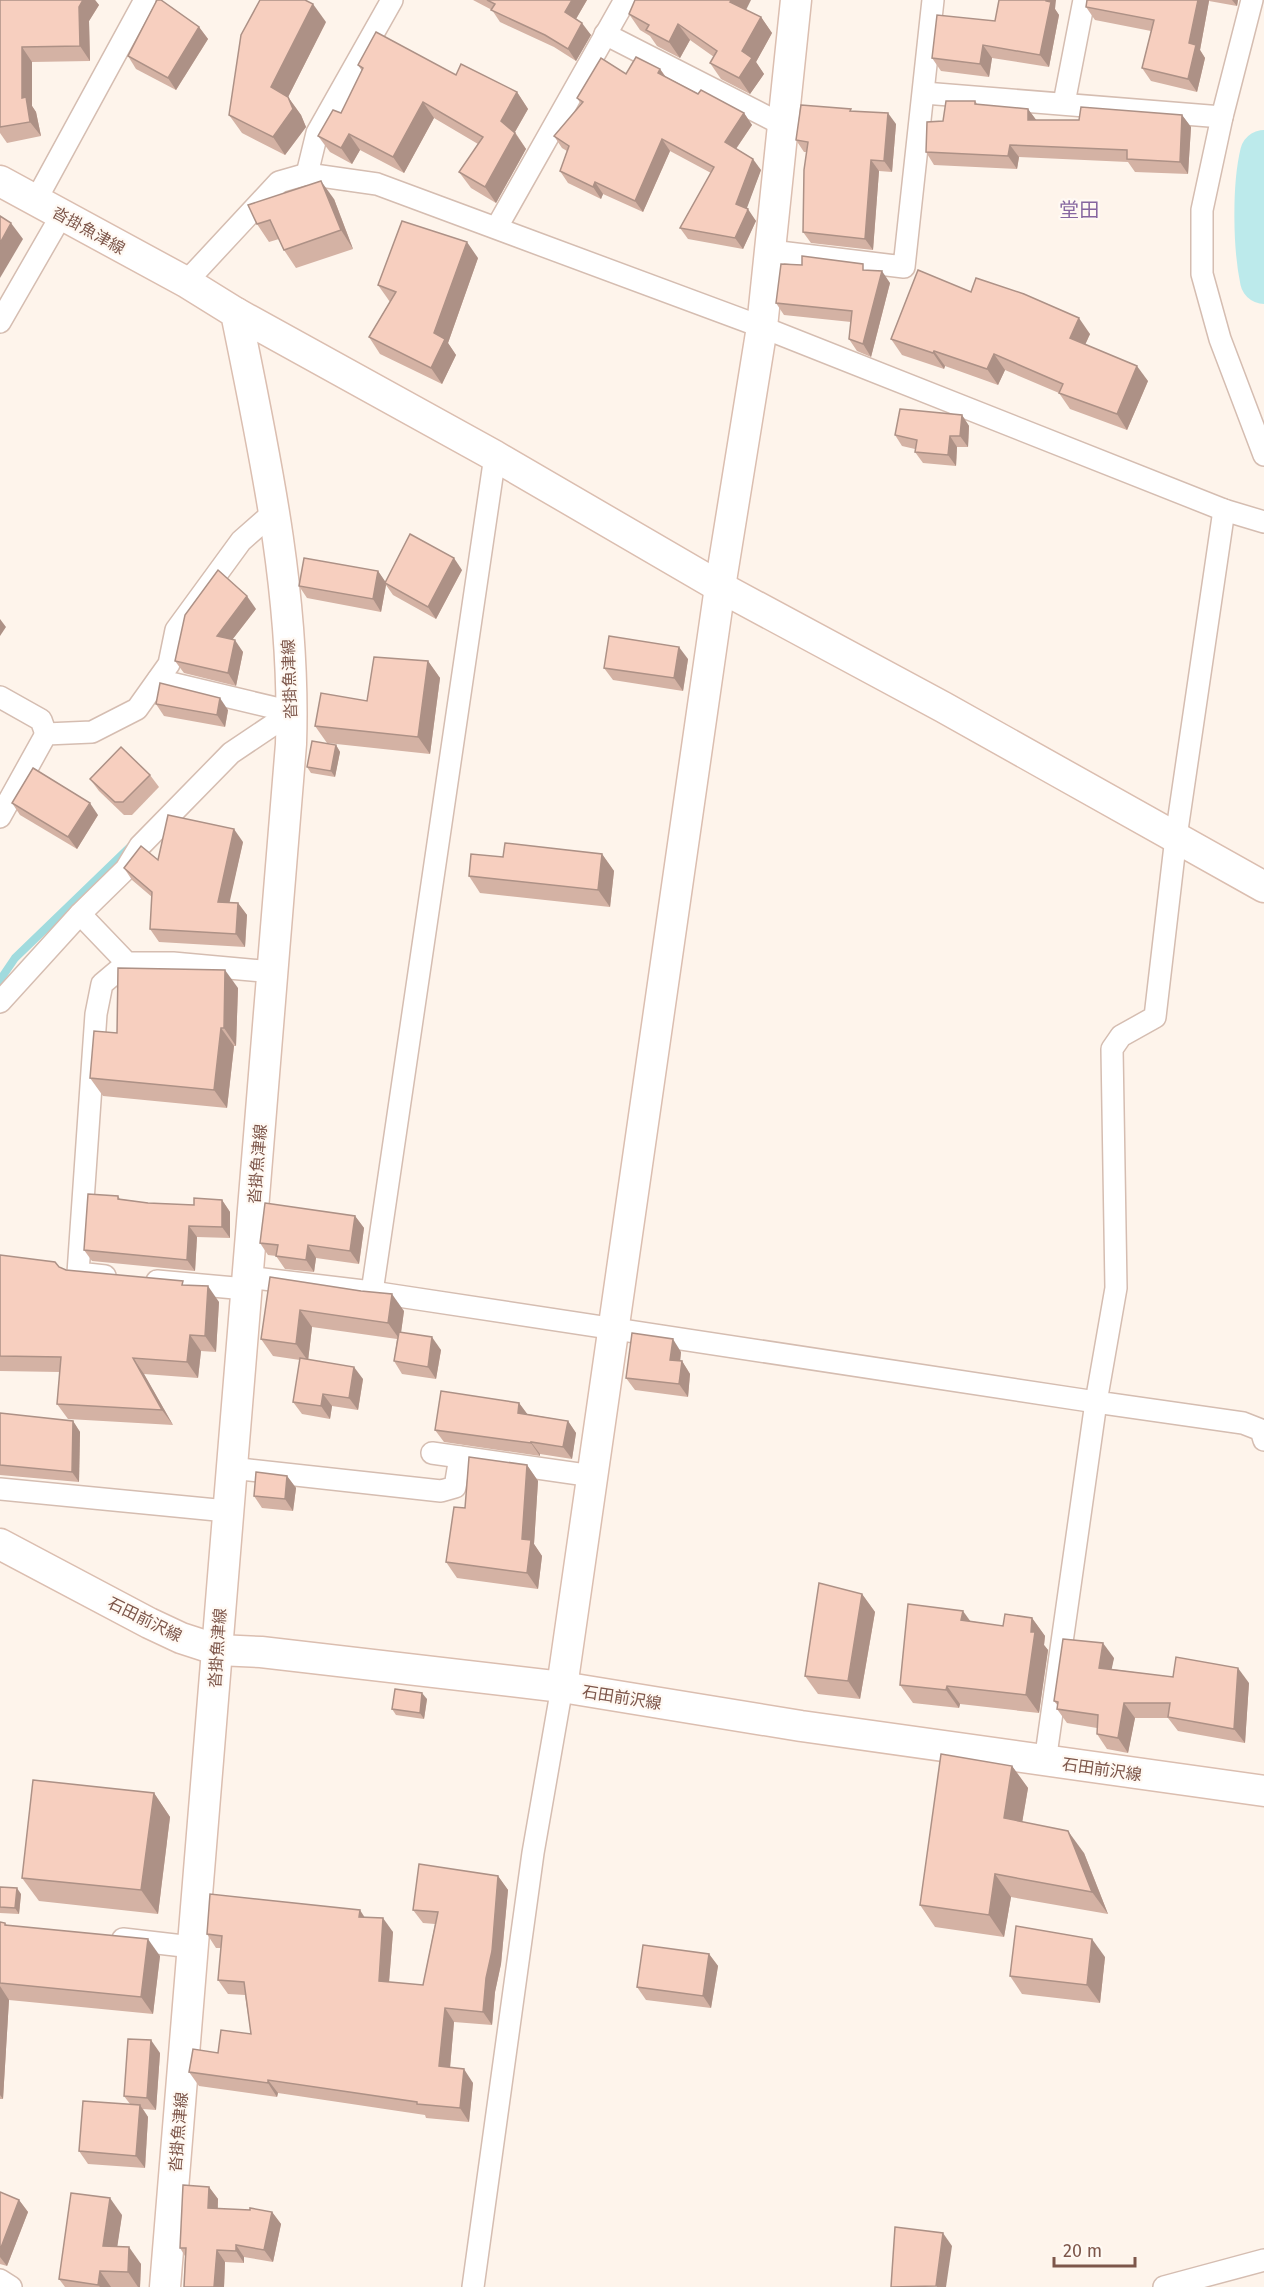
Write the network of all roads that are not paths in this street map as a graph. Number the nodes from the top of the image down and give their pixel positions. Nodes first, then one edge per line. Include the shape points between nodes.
1 (145, 0) edge
2 (392, 0) edge
3 (625, 0) edge
4 (796, 0) edge
5 (933, 0) edge
6 (1084, 0) edge
7 (1252, 0) edge
8 (605, 34) junction
9 (924, 93) junction
10 (1064, 103) junction
11 (1222, 117) junction
12 (783, 125) junction
13 (307, 174) junction
14 (0, 181) edge
15 (36, 200) junction
16 (61, 216) junction
17 (497, 227) junction
18 (771, 251) junction
19 (186, 282) junction
20 (236, 313) junction
21 (0, 322) edge
22 (762, 327) junction
23 (1264, 455) edge
24 (495, 456) junction
25 (1224, 510) junction
26 (274, 512) junction
27 (1264, 522) edge
28 (720, 587) junction
29 (158, 680) junction
30 (0, 697) edge
31 (292, 712) junction
32 (46, 734) junction
33 (0, 817) edge
34 (1176, 837) junction
35 (1264, 887) edge
36 (80, 914) junction
37 (128, 963) junction
38 (273, 972) junction
39 (0, 1002) edge
40 (247, 1283) junction
41 (372, 1292) junction
42 (615, 1328) junction
43 (1096, 1402) junction
44 (1264, 1440) edge
45 (432, 1453) dead end
46 (460, 1457) junction
47 (231, 1467) junction
48 (593, 1476) junction
49 (0, 1490) edge
50 (227, 1511) junction
51 (0, 1544) edge
52 (218, 1650) junction
53 (562, 1687) junction
54 (1045, 1762) junction
55 (1264, 1791) edge
56 (102, 1937) edge
57 (192, 1947) junction
58 (1264, 2260) edge
59 (0, 2280) edge
60 (11, 2287) edge
61 (165, 2287) edge
62 (473, 2287) edge
63 (1164, 2287) edge

1 - 15 street
2 - 13 street via 317,133
3 - 8 street
4 - 12 main road
5 - 9 street
6 - 10 street
7 - 11 street
8 - 12 street
8 - 17 street
9 - 10 street
9 - 18 street via 904,267
10 - 11 street
11 - 23 street via 1202,210 1202,274 1220,339
12 - 18 main road
13 - 17 street via 377,184
13 - 19 street via 279,182
14 - 15 main road, 沓掛魚津線
15 - 16 main road, 沓掛魚津線
16 - 19 main road, 沓掛魚津線
16 - 21 street
17 - 22 street
18 - 22 main road
19 - 20 main road, 沓掛魚津線
20 - 24 main road
20 - 26 main road, 沓掛魚津線
22 - 25 street
22 - 28 main road
24 - 28 main road
24 - 41 street
25 - 27 street
25 - 34 street
26 - 29 street via 241,541 176,630 169,664
26 - 31 main road, 沓掛魚津線 via 284,578
28 - 34 main road
28 - 42 main road
29 - 31 street
29 - 32 street via 137,709 92,732
30 - 32 street via 41,720
31 - 36 street via 231,753
31 - 38 main road, 沓掛魚津線
32 - 33 street
34 - 35 main road
34 - 43 street via 1155,1017 1121,1036 1112,1049 1116,1288
36 - 37 street
36 - 39 street
37 - 38 street
37 - 40 street via 102,984 96,1014 78,1273
38 - 40 main road, 沓掛魚津線
40 - 41 street
40 - 47 main road, 沓掛魚津線
41 - 42 street
42 - 43 street
42 - 48 main road
43 - 44 street via 1243,1423 1261,1430
43 - 54 street
45 - 46 street
46 - 47 street via 455,1487 441,1491
46 - 48 street
47 - 50 main road, 沓掛魚津線
48 - 53 main road
49 - 50 street
50 - 52 main road, 沓掛魚津線
51 - 52 main road, 石田前沢線 via 148,1623
52 - 53 main road, 石田前沢線
52 - 57 main road, 沓掛魚津線
53 - 54 main road, 石田前沢線
53 - 62 street via 533,1853
54 - 55 main road, 石田前沢線
56 - 57 street
57 - 61 main road, 沓掛魚津線
58 - 63 street
59 - 60 street

